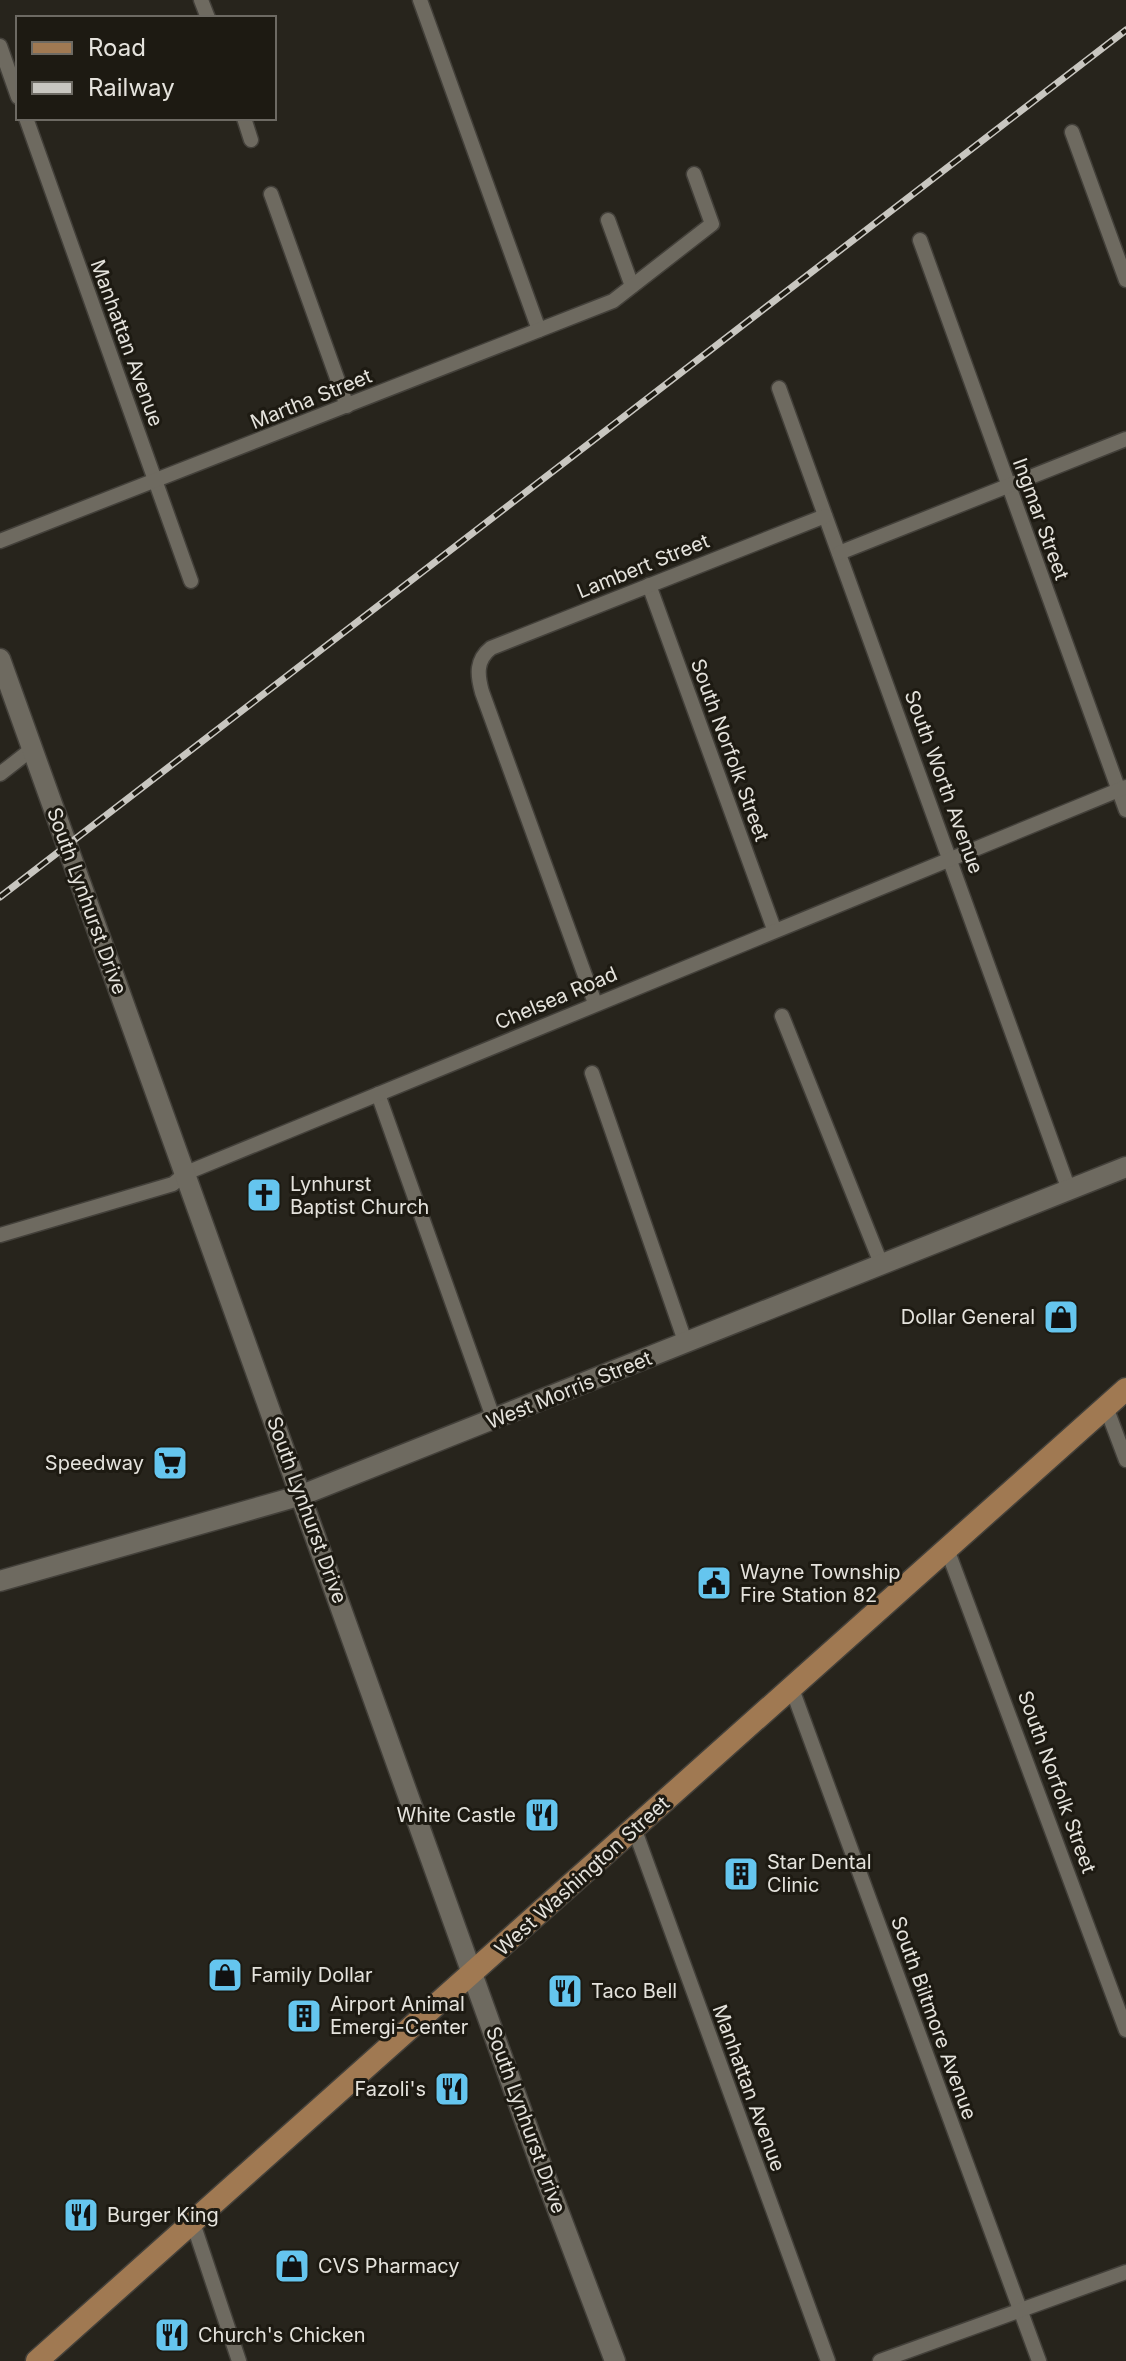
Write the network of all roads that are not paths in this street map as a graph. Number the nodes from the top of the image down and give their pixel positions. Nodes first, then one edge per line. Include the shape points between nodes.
1 (420, 0) edge
2 (0, 46) edge
3 (16, 91) edge
4 (27, 120) edge
5 (245, 120) edge
6 (1072, 132) dead end
7 (251, 140) dead end
8 (694, 174) dead end
9 (271, 194) dead end
10 (608, 220) dead end
11 (920, 240) dead end
12 (1126, 280) edge
13 (632, 286) junction
14 (539, 330) junction
15 (779, 388) dead end
16 (347, 406) junction
17 (1126, 439) edge
18 (156, 483) junction
19 (1008, 486) junction
20 (825, 516) junction
21 (0, 541) edge
22 (839, 553) junction
23 (191, 581) dead end
24 (649, 585) junction
25 (0, 659) edge
26 (32, 749) junction
27 (0, 774) edge
28 (1122, 789) edge
29 (1126, 810) edge
30 (950, 858) junction
31 (774, 929) junction
32 (595, 1003) junction
33 (782, 1016) dead end
34 (592, 1073) dead end
35 (378, 1094) junction
36 (1126, 1167) edge
37 (186, 1173) junction
38 (1069, 1190) junction
39 (0, 1235) edge
40 (882, 1266) junction
41 (686, 1344) junction
42 (1126, 1389) edge
43 (1106, 1407) junction
44 (494, 1420) junction
45 (1126, 1460) edge
46 (302, 1495) junction
47 (947, 1549) junction
48 (0, 1581) edge
49 (792, 1689) junction
50 (634, 1828) junction
51 (472, 1974) junction
52 (1126, 2030) edge
53 (193, 2223) junction
54 (1126, 2272) edge
55 (1020, 2310) junction
56 (37, 2361) edge
57 (239, 2361) edge
58 (615, 2361) edge
59 (828, 2361) edge
60 (880, 2361) edge
61 (1039, 2361) edge

1 - 14 street
2 - 3 street
4 - 18 street, Manhattan Avenue
5 - 7 street
6 - 12 street
8 - 13 street via 712,224
9 - 16 street
10 - 13 street
11 - 19 street, Ingmar Street
13 - 14 street, Martha Street via 613,301
14 - 16 street, Martha Street
15 - 20 street, South Worth Avenue
16 - 18 street, Martha Street
17 - 19 street
18 - 21 street, Martha Street
18 - 23 street, Manhattan Avenue
19 - 22 street
19 - 28 street, Ingmar Street
20 - 22 street, South Worth Avenue
20 - 24 street, Lambert Street
22 - 30 street, South Worth Avenue
24 - 31 street, South Norfolk Street
24 - 32 street, Lambert Street via 491,648 477,675
25 - 26 main road, South Lynhurst Drive
26 - 27 street
26 - 37 main road, South Lynhurst Drive
28 - 29 street, Ingmar Street
28 - 30 street, Chelsea Road
30 - 31 street, Chelsea Road
30 - 38 street, South Worth Avenue
31 - 32 street, Chelsea Road
32 - 35 street, Chelsea Road
33 - 40 street
34 - 41 street
35 - 37 street, Chelsea Road
35 - 44 street
36 - 38 main road, West Morris Street
37 - 39 street, Chelsea Road via 173,1184
37 - 46 main road, South Lynhurst Drive
38 - 40 main road, West Morris Street
40 - 41 main road, West Morris Street
41 - 44 main road, West Morris Street
42 - 43 main road, West Washington Street
43 - 45 street
43 - 47 main road, West Washington Street
44 - 46 main road, West Morris Street
46 - 48 main road, West Morris Street
46 - 51 main road, South Lynhurst Drive
47 - 49 main road, West Washington Street
47 - 52 street, South Norfolk Street
49 - 50 main road, West Washington Street
49 - 55 street, South Biltmore Avenue
50 - 51 main road, West Washington Street
50 - 59 street, Manhattan Avenue
51 - 53 main road, West Washington Street
51 - 58 main road, South Lynhurst Drive
53 - 56 main road, West Washington Street
53 - 57 street
54 - 55 street
55 - 60 street
55 - 61 street, South Biltmore Avenue

